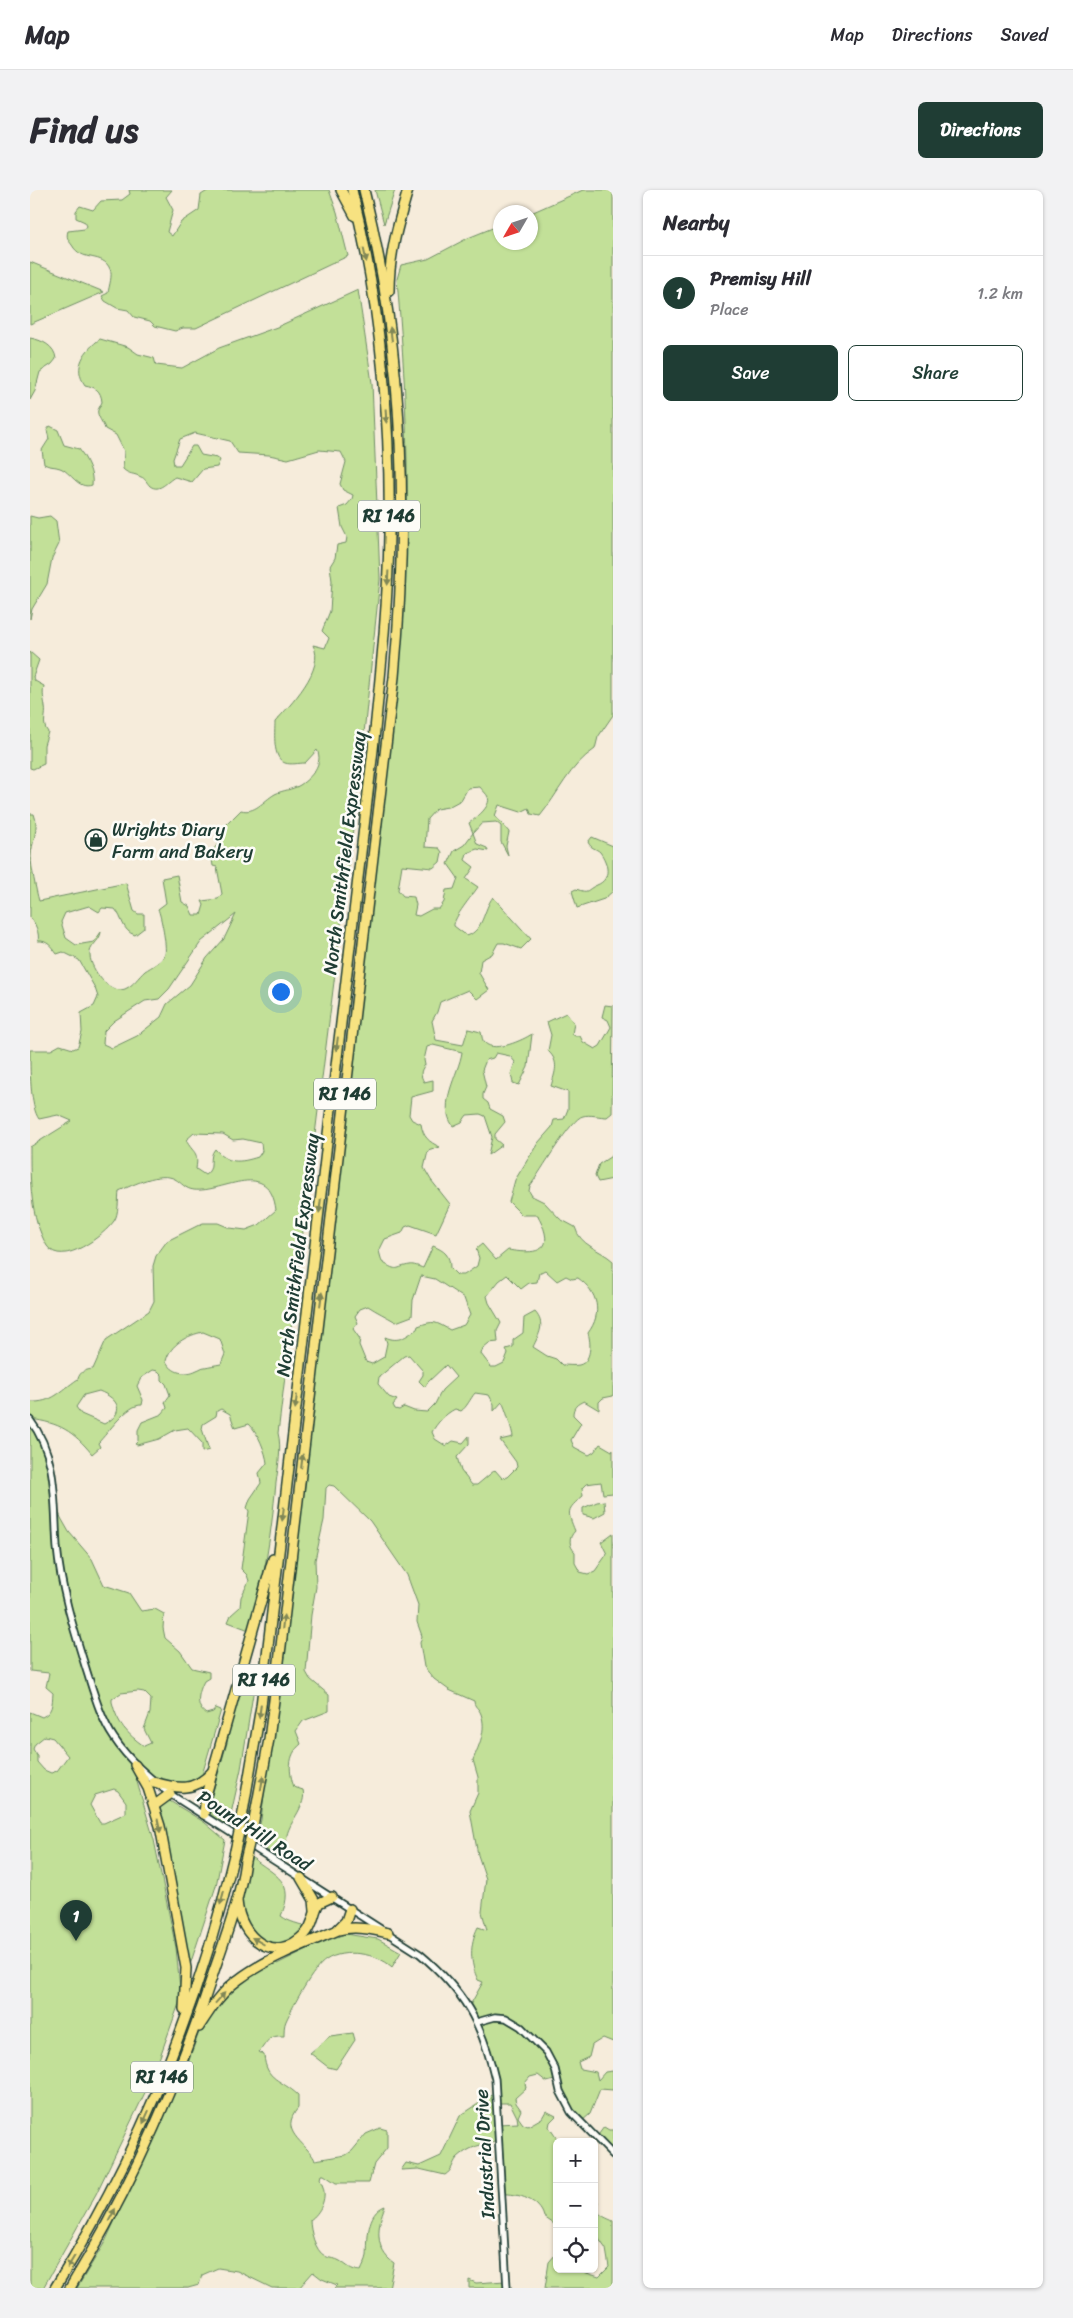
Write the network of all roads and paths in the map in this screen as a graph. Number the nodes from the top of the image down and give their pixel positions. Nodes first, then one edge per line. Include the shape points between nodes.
1 (341, 190) edge
2 (352, 190) edge
3 (364, 190) edge
4 (408, 190) edge
5 (359, 226) junction
6 (388, 313) junction
7 (30, 1420) edge
8 (280, 1541) junction
9 (135, 1765) junction
10 (213, 1769) junction
11 (154, 1782) junction
12 (170, 1794) junction
13 (155, 1805) junction
14 (204, 1814) junction
15 (301, 1878) junction
16 (237, 1895) junction
17 (332, 1897) junction
18 (350, 1909) junction
19 (315, 1910) junction
20 (338, 1930) junction
21 (388, 1933) junction
22 (477, 2022) junction
23 (180, 2032) junction
24 (192, 2038) junction
25 (613, 2155) edge
26 (55, 2288) edge
27 (70, 2288) edge
28 (507, 2288) edge

1 - 5 highway
2 - 5 highway, North Smithfield Expressway / RI 146
3 - 6 highway, North Smithfield Expressway / RI 146
4 - 6 highway via 390,261
5 -> 8 highway, North Smithfield Expressway / RI 146 via 374,299 385,394 390,534 386,602 373,750
16 -> 6 highway, North Smithfield Expressway / RI 146, bridge via 269,1739 281,1646 397,644 403,504 397,391
7 - 9 street, Pound Hill Road via 38,1430 52,1469 59,1564 70,1617 102,1714 113,1737
8 - 10 highway
8 -> 23 highway, North Smithfield Expressway / RI 146, bridge via 261,1706 242,1818 205,1958
9 - 11 street, Pound Hill Road
9 - 13 highway
10 - 11 highway via 202,1781 184,1789
10 - 14 highway
11 - 12 street, Pound Hill Road
12 - 13 highway
12 - 14 street, Pound Hill Road
13 -> 23 highway via 186,1968
14 - 15 street, Pound Hill Road
15 - 17 street, Pound Hill Road
15 - 19 highway via 314,1900
19 -> 16 highway via 312,1924 305,1934 286,1946 272,1947 256,1942 244,1929
16 - 24 highway, North Smithfield Expressway / RI 146
17 - 18 street, Pound Hill Road
17 - 19 highway via 322,1900
18 - 20 highway
18 - 21 street, Pound Hill Road
20 - 21 highway via 358,1928
24 -> 20 highway via 214,2004 237,1980
21 - 22 street, Pound Hill Road via 441,1972 460,1994
22 - 25 street via 506,2018 521,2027 546,2052 572,2112
22 - 28 street, Industrial Drive via 496,2086
23 -> 26 highway, North Smithfield Expressway / RI 146 via 147,2116
27 -> 24 highway, North Smithfield Expressway / RI 146 via 134,2172

